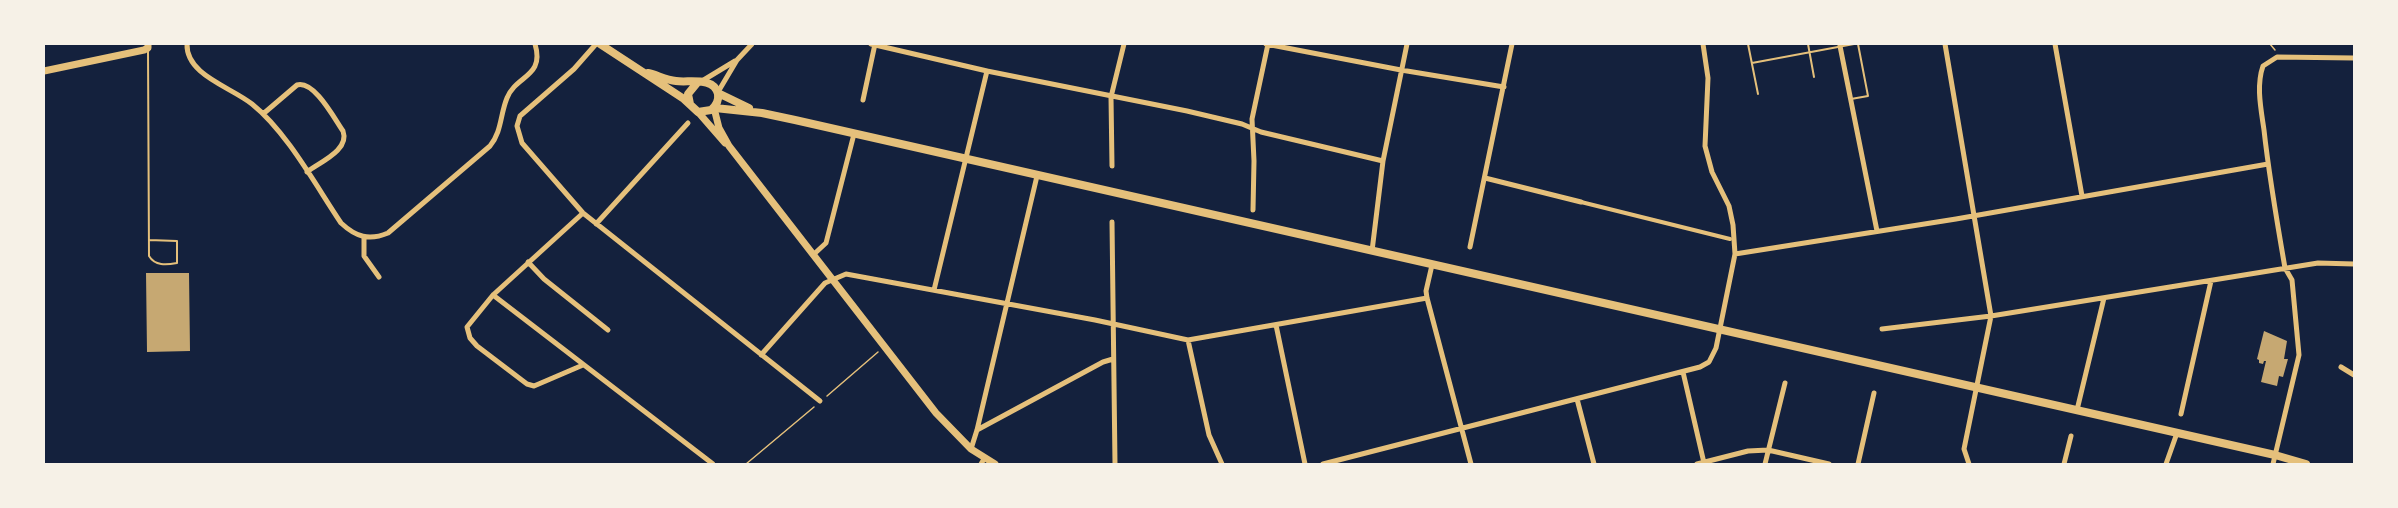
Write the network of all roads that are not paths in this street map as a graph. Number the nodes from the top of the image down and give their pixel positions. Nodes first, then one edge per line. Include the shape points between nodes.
1 (187, 44) edge
2 (534, 44) edge
3 (598, 44) edge
4 (752, 44) edge
5 (874, 44) edge
6 (1124, 44) edge
7 (1267, 44) edge
8 (1407, 44) edge
9 (1512, 44) edge
10 (1703, 44) edge
11 (1749, 44) edge
12 (1808, 44) edge
13 (1854, 44) edge
14 (1858, 44) edge
15 (1945, 44) edge
16 (2055, 44) edge
17 (148, 46) edge
18 (1840, 46) junction
19 (1810, 52) junction
20 (2355, 58) edge
21 (737, 60) junction
22 (1752, 63) junction
23 (1401, 70) junction
24 (44, 71) edge
25 (987, 71) junction
26 (648, 74) junction
27 (1814, 77) dead end
28 (699, 82) junction
29 (1504, 87) junction
30 (718, 92) junction
31 (1758, 94) dead end
32 (1111, 97) junction
33 (1851, 99) junction
34 (863, 100) dead end
35 (690, 104) junction
36 (714, 108) junction
37 (698, 112) junction
38 (762, 113) junction
39 (263, 114) junction
40 (688, 123) dead end
41 (1252, 128) junction
42 (854, 134) junction
43 (729, 146) junction
44 (966, 159) junction
45 (1383, 161) junction
46 (2268, 164) junction
47 (1112, 166) dead end
48 (307, 172) junction
49 (1037, 176) junction
50 (1485, 178) junction
51 (2082, 196) junction
52 (1581, 202) joint
53 (1253, 210) dead end
54 (583, 213) junction
55 (1974, 215) junction
56 (1112, 222) dead end
57 (596, 224) junction
58 (1877, 231) junction
59 (364, 237) junction
60 (1730, 239) dead end
61 (149, 240) junction
62 (1470, 247) dead end
63 (1372, 251) junction
64 (1735, 254) junction
65 (813, 255) junction
66 (528, 262) junction
67 (2355, 264) edge
68 (1432, 265) junction
69 (2285, 268) junction
70 (379, 277) dead end
71 (831, 279) junction
72 (2211, 281) junction
73 (934, 290) junction
74 (494, 295) junction
75 (1427, 298) junction
76 (2104, 298) junction
77 (1007, 304) junction
78 (1991, 316) junction
79 (1113, 325) junction
80 (1276, 325) junction
81 (1882, 329) dead end
82 (608, 330) dead end
83 (1720, 330) junction
84 (1188, 340) junction
85 (761, 355) junction
86 (1113, 359) junction
87 (583, 365) junction
88 (2341, 367) dead end
89 (1683, 372) junction
90 (2355, 375) edge
91 (1785, 383) dead end
92 (1977, 387) junction
93 (1874, 393) dead end
94 (1577, 399) junction
95 (820, 401) road end
96 (2077, 410) junction
97 (2181, 414) dead end
98 (978, 430) junction
99 (1462, 430) junction
100 (2177, 433) junction
101 (2071, 436) dead end
102 (971, 449) junction
103 (1768, 450) junction
104 (2276, 455) junction
105 (982, 462) edge
106 (1704, 464) edge
107 (713, 465) edge
108 (995, 465) edge
109 (1115, 465) edge
110 (1222, 465) edge
111 (1305, 465) edge
112 (1323, 465) edge
113 (1471, 465) edge
114 (1594, 465) edge
115 (1697, 465) edge
116 (1765, 465) edge
117 (1829, 465) edge
118 (1858, 465) edge
119 (1969, 465) edge
120 (2064, 465) edge
121 (2166, 465) edge
122 (2273, 465) edge
123 (2306, 465) edge

1 - 39 street via 194,65
2 - 59 street via 535,66 507,98 500,129 490,146 388,233
3 - 26 main road
3 - 54 street via 520,116 517,126 522,143
4 - 21 street
5 - 25 street
5 - 34 street
6 - 32 street
7 - 23 street
7 - 41 street
8 - 23 street
9 - 29 street
10 - 64 street via 1708,78 1705,146 1712,172 1729,206
11 - 22 lane
12 - 19 lane
13 - 18 lane
14 - 33 lane via 1868,96
15 - 55 street
16 - 51 street
17 - 24 street
17 - 61 lane
18 - 19 lane
18 - 33 street
19 - 22 lane
19 - 27 lane
20 - 46 street via 2277,57 2263,66 2259,81
21 - 28 street
21 - 30 street
22 - 31 lane
23 - 29 street
23 - 45 street
25 - 32 street
25 - 44 street
26 - 28 main road via 677,82
26 - 35 main road
28 - 30 main road via 713,85
28 - 35 main road via 688,94
29 - 50 street
30 - 36 main road
30 - 38 main road
32 - 41 street
32 - 47 street
33 - 58 street
35 - 37 main road
36 - 37 main road
36 - 38 main road
36 - 43 street
37 - 43 street
38 - 42 main road
39 - 48 street
39 - 48 street via 297,85 312,88 346,139 342,147
40 - 57 street
41 - 45 street
41 - 53 street
42 - 44 main road
42 - 65 street via 826,243
43 - 65 street
44 - 49 main road
44 - 73 street
45 - 63 street
46 - 51 street
46 - 69 street
48 - 59 street via 341,223
49 - 63 main road
49 - 77 street
50 - 52 street
50 - 62 street
51 - 55 street
52 - 60 street
54 - 57 street
54 - 66 street
55 - 58 street
55 - 78 street
56 - 79 street
57 - 85 street
58 - 64 street
59 - 70 street via 364,256
61 - 61 lane via 152,261 177,262 177,242
63 - 68 main road
64 - 83 street
65 - 71 street
66 - 74 street
66 - 82 street
67 - 69 street via 2318,263
68 - 75 street
68 - 83 main road
69 - 72 street
69 - 104 street via 2292,280 2299,356
71 - 73 street via 846,274
71 - 85 street
71 - 102 street via 936,413
72 - 76 street
72 - 97 street
73 - 77 street
74 - 87 street
74 - 87 street via 467,327 477,346 534,386
75 - 80 street
75 - 99 street
76 - 78 street
76 - 96 street
77 - 79 street
77 - 98 street
78 - 81 street
78 - 92 street
79 - 84 street
79 - 86 street
80 - 84 street
80 - 111 street
83 - 89 street via 1708,362
83 - 92 main road
84 - 110 street via 1209,435
85 - 95 street
86 - 98 street
86 - 109 street
87 - 107 street
88 - 90 street
89 - 94 street
89 - 106 street
91 - 103 street
92 - 96 main road
92 - 119 street via 1964,448
93 - 118 street
94 - 99 street
94 - 114 street
96 - 100 main road
98 - 102 street
99 - 112 street
99 - 113 street
100 - 104 main road
100 - 121 street
101 - 120 street
102 - 105 street
103 - 106 street via 1748,451
103 - 116 street
103 - 117 street
104 - 122 street
104 - 123 main road
105 - 108 street
106 - 115 street

